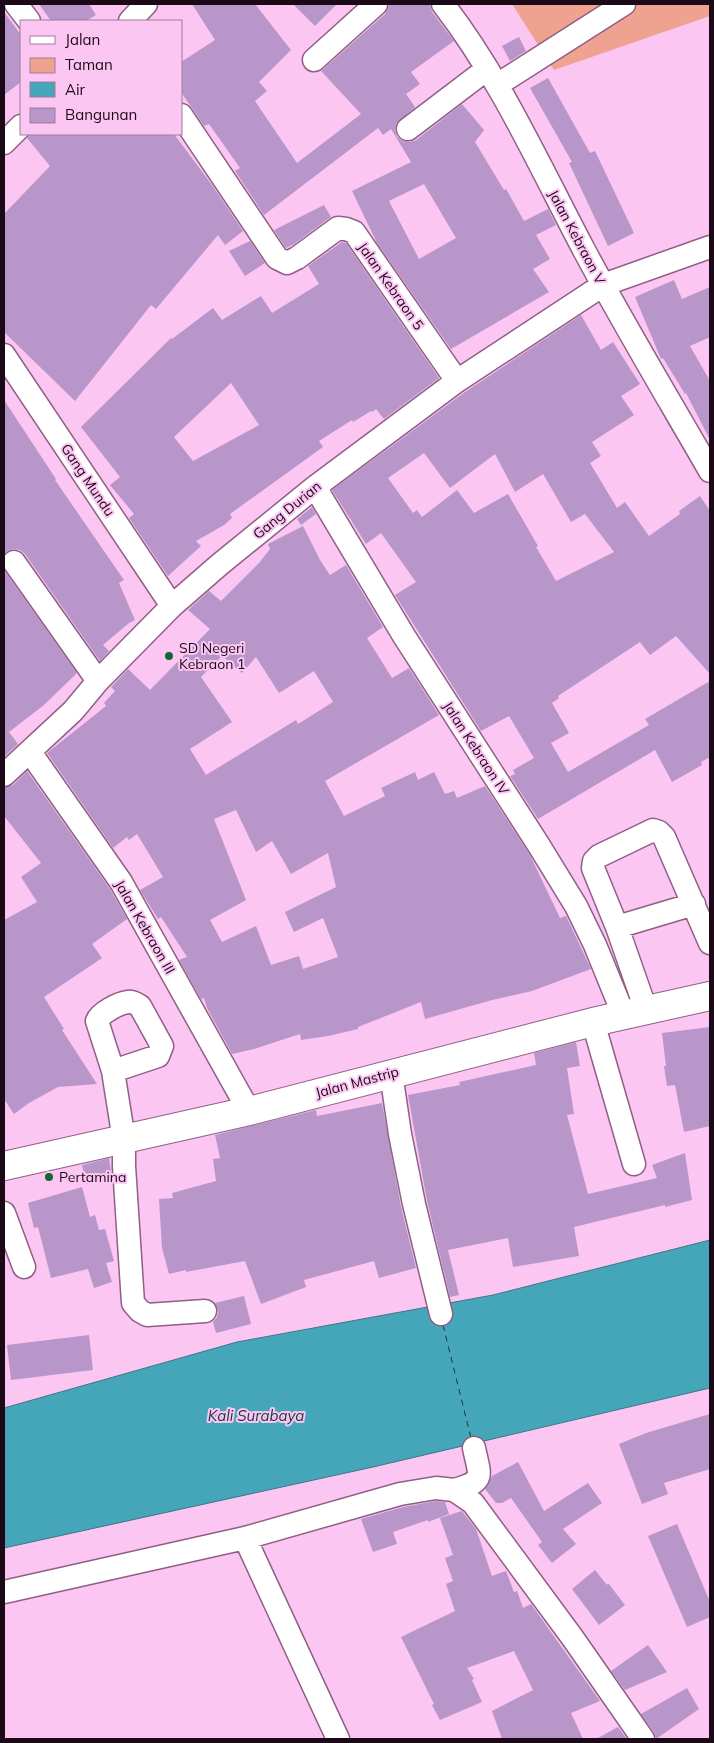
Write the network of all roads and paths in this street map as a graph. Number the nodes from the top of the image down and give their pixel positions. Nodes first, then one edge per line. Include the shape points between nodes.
1 (16, 4) edge
2 (146, 4) edge
3 (376, 4) edge
4 (444, 4) edge
5 (624, 4) edge
6 (28, 20) edge
7 (131, 20) edge
8 (314, 60) dead end
9 (492, 77) junction
10 (182, 117) edge
11 (20, 127) edge
12 (408, 129) dead end
13 (4, 143) edge
14 (710, 247) edge
15 (602, 285) junction
16 (4, 354) edge
17 (457, 381) junction
18 (710, 471) edge
19 (316, 487) junction
20 (14, 562) dead end
21 (172, 606) junction
22 (98, 681) junction
23 (30, 752) junction
24 (4, 775) edge
25 (694, 904) junction
26 (617, 927) junction
27 (710, 943) edge
28 (710, 996) edge
29 (635, 1013) junction
30 (593, 1022) junction
31 (113, 1071) dead end
32 (391, 1073) junction
33 (249, 1111) junction
34 (124, 1140) junction
35 (634, 1164) dead end
36 (4, 1166) edge
37 (4, 1213) edge
38 (24, 1267) dead end
39 (205, 1312) dead end
40 (441, 1314) dead end
41 (474, 1448) dead end
42 (454, 1490) junction
43 (245, 1538) junction
44 (4, 1592) edge
45 (338, 1739) edge
46 (643, 1739) edge

1 - 6 street
2 - 7 street
3 - 8 street
4 - 9 street, Jalan Kebraon V
5 - 9 street
9 - 12 street
9 - 15 street, Jalan Kebraon V
10 - 17 street, Jalan Kebraon 5 via 276,258 286,263 338,228 354,232
11 - 13 street
14 - 15 street, Gang Durian
15 - 17 street, Gang Durian
15 - 18 street, Jalan Kebraon V
16 - 21 street, Gang Mundu
17 - 19 street, Gang Durian
19 - 21 street, Gang Durian
19 - 29 street, Jalan Kebraon IV via 404,636 576,906
20 - 22 street
21 - 22 street, Gang Durian
22 - 23 street, Gang Durian via 73,711
23 - 24 street, Gang Durian
23 - 33 street, Jalan Kebraon III via 120,882
25 - 26 street
25 - 26 street via 664,837 653,830 594,861 593,868
25 - 27 street
26 - 29 street
28 - 29 main road, Jalan Mastrip
29 - 30 main road, Jalan Mastrip
30 - 32 main road, Jalan Mastrip
30 - 35 street
31 - 34 street
32 - 33 main road, Jalan Mastrip
32 - 40 street via 401,1143
33 - 34 main road, Jalan Mastrip
34 - 36 main road, Jalan Mastrip
34 - 39 street via 133,1303 147,1315
37 - 38 street
41 - 42 street via 480,1474 470,1486
42 - 43 street via 436,1488 400,1494
42 - 46 street via 473,1503
43 - 44 street
43 - 45 street

